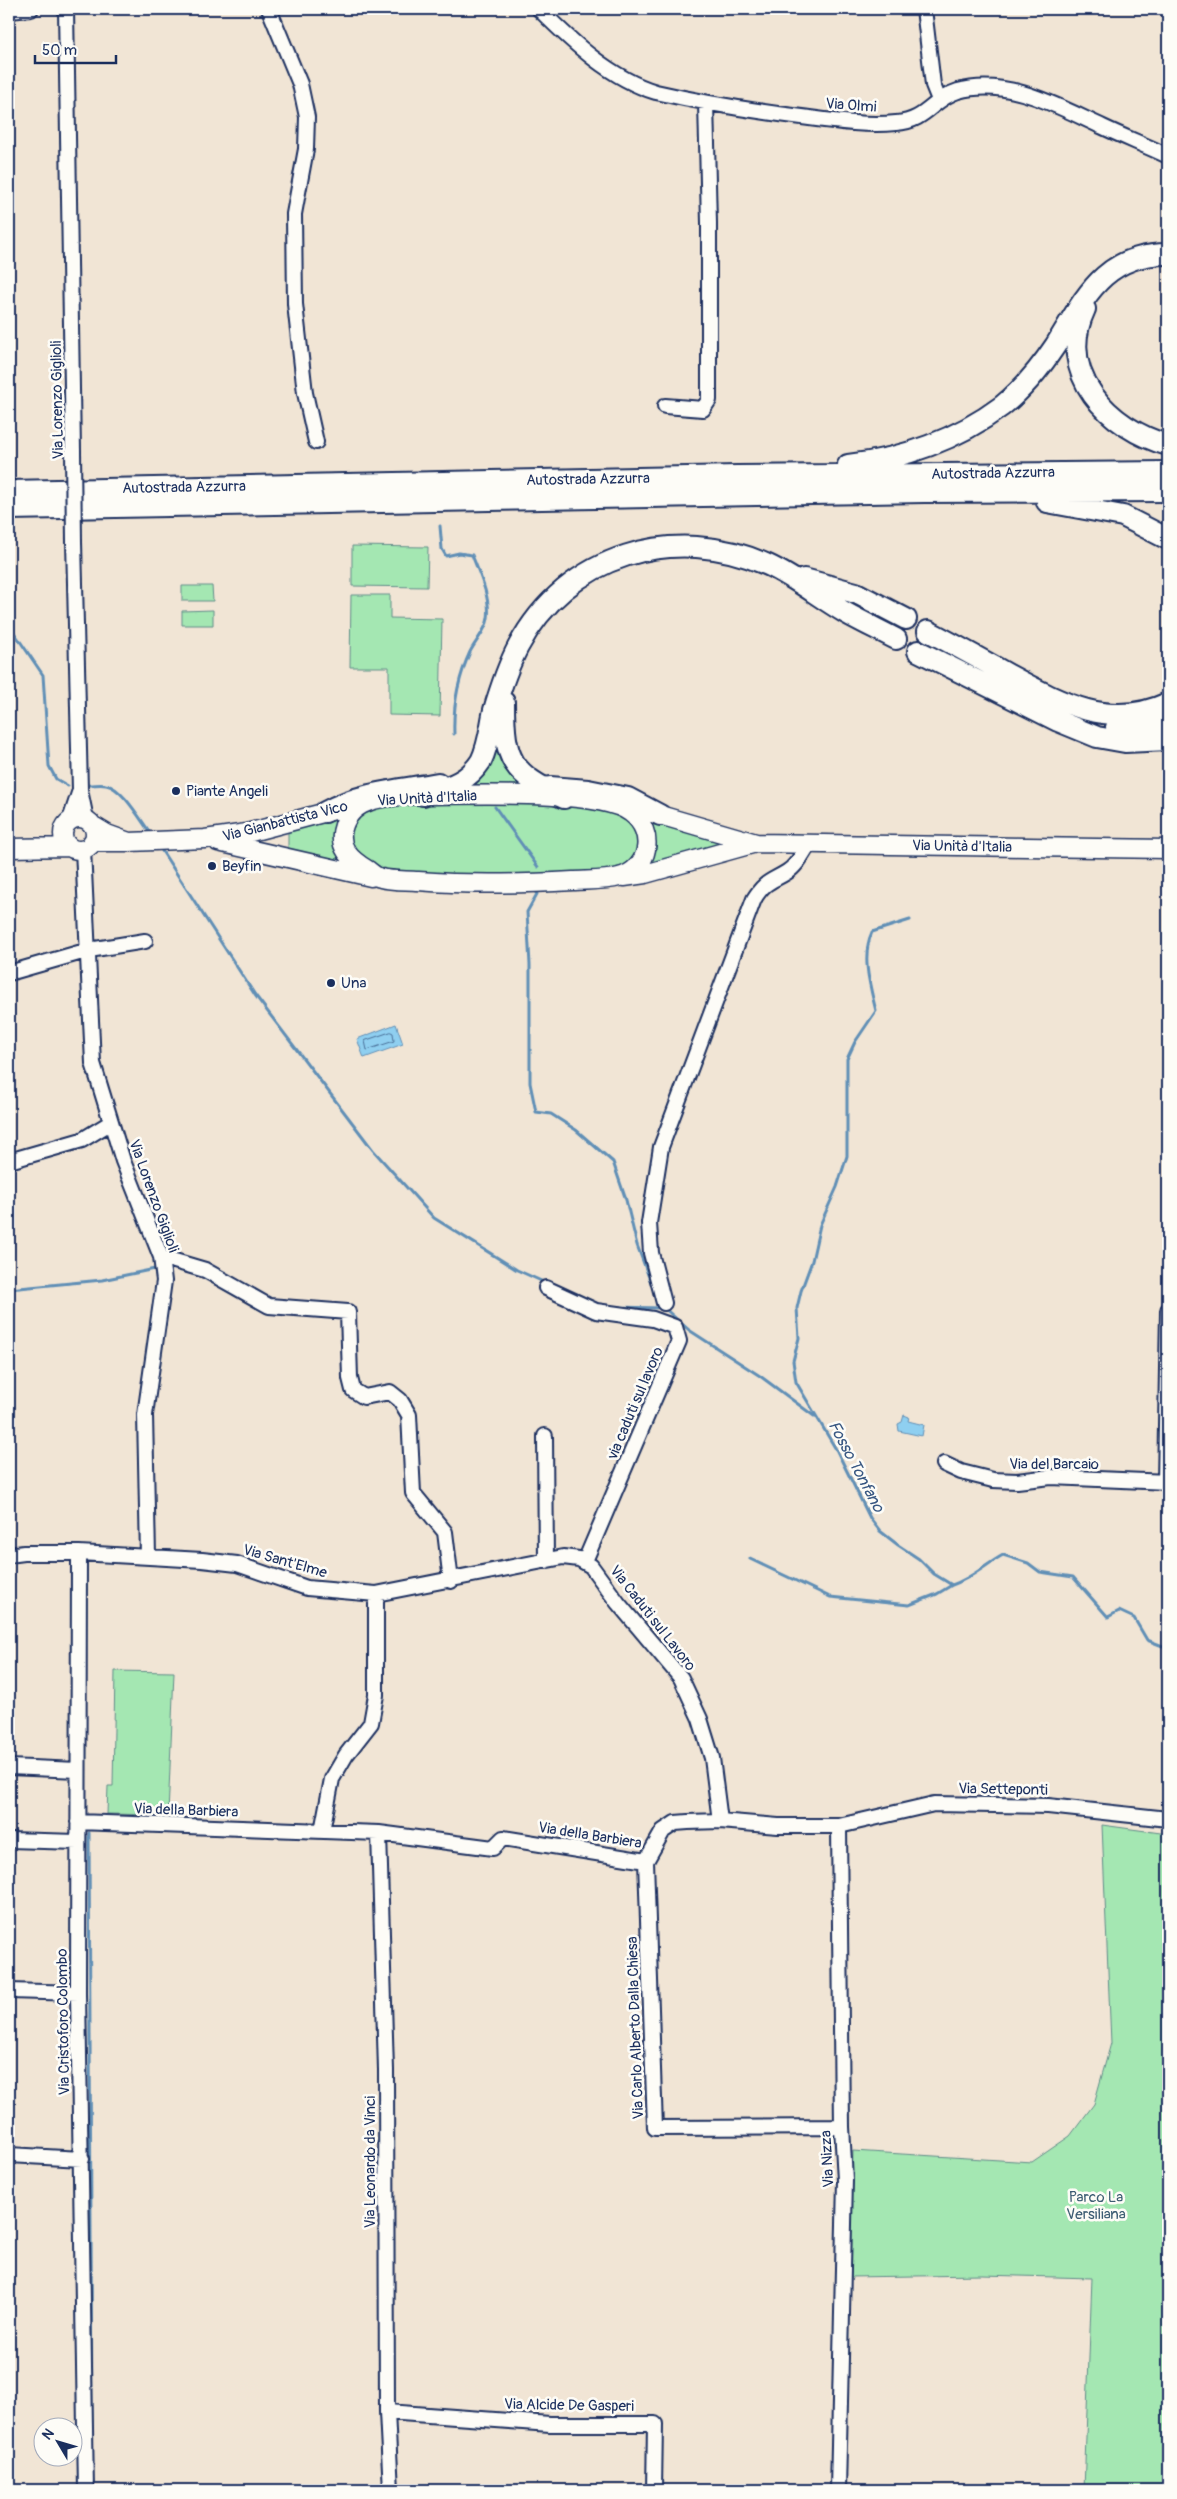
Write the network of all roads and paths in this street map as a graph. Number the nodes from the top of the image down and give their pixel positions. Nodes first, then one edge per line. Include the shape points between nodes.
1 (31, 9) edge
2 (66, 9) edge
3 (269, 9) edge
4 (539, 9) edge
5 (924, 9) edge
6 (9, 11) edge
7 (939, 100) junction
8 (706, 103) junction
9 (1168, 156) edge
10 (1168, 254) edge
11 (1168, 261) edge
12 (665, 406) dead end
13 (316, 442) dead end
14 (1168, 445) edge
15 (1168, 472) edge
16 (737, 476) junction
17 (9, 491) edge
18 (1168, 491) edge
19 (924, 492) junction
20 (9, 509) edge
21 (1168, 539) edge
22 (784, 574) junction
23 (906, 619) dead end
24 (928, 631) dead end
25 (896, 639) dead end
26 (918, 651) dead end
27 (504, 683) junction
28 (1168, 703) edge
29 (1060, 712) junction
30 (1168, 723) edge
31 (1168, 729) edge
32 (1168, 740) edge
33 (539, 786) junction
34 (423, 795) junction
35 (564, 798) junction
36 (365, 801) junction
37 (623, 806) junction
38 (325, 812) junction
39 (660, 815) junction
40 (79, 833) junction
41 (205, 839) junction
42 (756, 843) junction
43 (809, 844) junction
44 (13, 848) edge
45 (1168, 849) edge
46 (619, 877) junction
47 (380, 878) junction
48 (145, 941) dead end
49 (89, 950) junction
50 (9, 973) edge
51 (110, 1122) junction
52 (9, 1161) edge
53 (161, 1257) junction
54 (546, 1288) dead end
55 (664, 1303) dead end
56 (1168, 1310) edge
57 (545, 1436) dead end
58 (944, 1464) dead end
59 (1166, 1483) edge
60 (79, 1553) junction
61 (9, 1555) edge
62 (148, 1556) junction
63 (582, 1560) junction
64 (546, 1561) junction
65 (451, 1580) junction
66 (376, 1594) junction
67 (9, 1768) edge
68 (78, 1770) junction
69 (1168, 1819) edge
70 (720, 1821) junction
71 (78, 1822) junction
72 (839, 1826) junction
73 (322, 1831) junction
74 (379, 1833) junction
75 (9, 1840) edge
76 (78, 1842) junction
77 (646, 1861) junction
78 (9, 1991) edge
79 (78, 1993) junction
80 (842, 2127) junction
81 (9, 2155) edge
82 (82, 2159) junction
83 (387, 2412) junction
84 (86, 2490) edge
85 (391, 2490) edge
86 (654, 2490) edge
87 (838, 2490) edge

1 - 6 street
2 - 40 street, Via Lorenzo Giglioli, bridge
3 - 13 street via 300,84 307,117 306,149 294,214 295,304 305,392
4 - 8 street, Via Olmi via 574,41 642,88
5 - 7 street via 933,85
7 - 8 street, Via Olmi via 927,113 912,121 896,124 850,123
7 - 9 street, Via Olmi via 974,88 1008,90 1056,106
8 - 12 street via 709,400 704,409
10 - 16 highway via 1140,257 1113,268 1078,306 1054,348 1036,371 1003,405 956,434 906,454 862,463
11 - 14 highway via 1142,263 1122,270 1108,280 1084,311 1077,344 1084,380 1101,407 1126,426
15 - 16 highway, Autostrada Azzurra
16 - 17 highway, Autostrada Azzurra
18 - 19 highway, Autostrada Azzurra
19 - 20 highway, Autostrada Azzurra
19 - 21 highway via 1092,509 1123,516
22 - 23 highway via 856,593
22 - 25 highway via 846,613
22 - 27 highway via 736,553 700,546 643,550 609,561 577,579 548,603 517,647
24 - 29 highway
26 - 29 highway
27 - 33 highway via 508,751 518,770
27 - 34 highway via 485,752 473,773 460,783
27 - 38 highway via 487,712 479,748 459,775 438,783 368,794
28 - 29 highway via 1129,715
29 - 30 highway via 1104,726 1139,729
29 - 31 highway via 1118,735 1139,735
29 - 32 highway via 1097,738 1139,743
33 - 35 highway
33 - 39 highway via 613,794
34 - 35 main road, Via Unità d'Italia
34 - 36 main road, Via Unità d'Italia
35 - 37 main road, Via Unità d'Italia
36 - 38 main road, Via Gianbattista Vico
36 - 47 main road, Via Unità d'Italia via 353,809 341,837 348,856
37 - 39 main road, Via Unità d'Italia
37 - 46 main road via 643,825 648,843 640,863
38 - 41 main road, Via Gianbattista Vico via 247,833
39 - 42 main road, Via Unità d'Italia
40 - 41 main road, Via Gianbattista Vico via 129,842
40 - 44 main road, Via Gianbattista Vico
40 - 49 street, Via Lorenzo Giglioli
41 - 47 main road, Via Gianbattista Vico
42 - 43 main road, Via Unità d'Italia
42 - 46 main road, Via Unità d'Italia via 646,874
43 - 45 main road, Via Unità d'Italia
43 - 55 street via 796,864 788,872 770,880 754,899 661,1147 649,1223 651,1253
46 - 47 main road, Via Unità d'Italia via 494,884
48 - 49 street
49 - 50 street
49 - 51 street, Via Lorenzo Giglioli via 93,1063
51 - 52 street via 82,1140
51 - 53 street, Via Lorenzo Giglioli
53 - 62 street, Via Lorenzo Giglioli via 164,1281 144,1431
53 - 65 street via 204,1270 269,1306 348,1312 353,1390 364,1397 390,1392 400,1400 409,1415 413,1493 446,1532
54 - 63 street, via caduti sul lavoro via 596,1311 675,1327 679,1340
56 - 59 street
57 - 64 street
58 - 59 street, Via del Barcaio via 993,1480 1052,1477
60 - 61 street, Via Sant'Elme
60 - 62 street, Via Sant'Elme
60 - 68 street, Via Cristoforo Colombo
62 - 66 street, Via Sant'Elme via 237,1564 307,1588
63 - 64 street, Via Sant'Elme via 563,1558
63 - 70 street, Via Caduti sul Lavoro via 591,1566 681,1678 700,1719 712,1758
64 - 65 street, Via Sant'Elme
65 - 66 street, Via Sant'Elme
66 - 73 street via 376,1695 370,1723 332,1779
67 - 68 street
68 - 71 street, Via Cristoforo Colombo
69 - 72 street, Via Setteponti via 1048,1806 934,1804
70 - 72 street, Via della Barbiera via 778,1826
70 - 77 street, Via della Barbiera via 675,1823 663,1831
71 - 73 street, Via della Barbiera
71 - 76 street, Via Cristoforo Colombo
72 - 80 street, Via Nizza
73 - 74 street, Via della Barbiera
74 - 77 street, Via della Barbiera via 494,1848 503,1838
74 - 83 street, Via Leonardo da Vinci via 386,2070
75 - 76 street
76 - 79 street, Via Cristoforo Colombo
77 - 80 street, Via Carlo Alberto Dalla Chiesa via 655,2128
78 - 79 street
79 - 82 street, Via Cristoforo Colombo
80 - 87 street, Via Nizza via 845,2180
81 - 82 street
82 - 84 street, Via Cristoforo Colombo
83 - 85 street, Via Leonardo da Vinci
83 - 86 street, Via Alcide De Gasperi via 550,2424 655,2424

